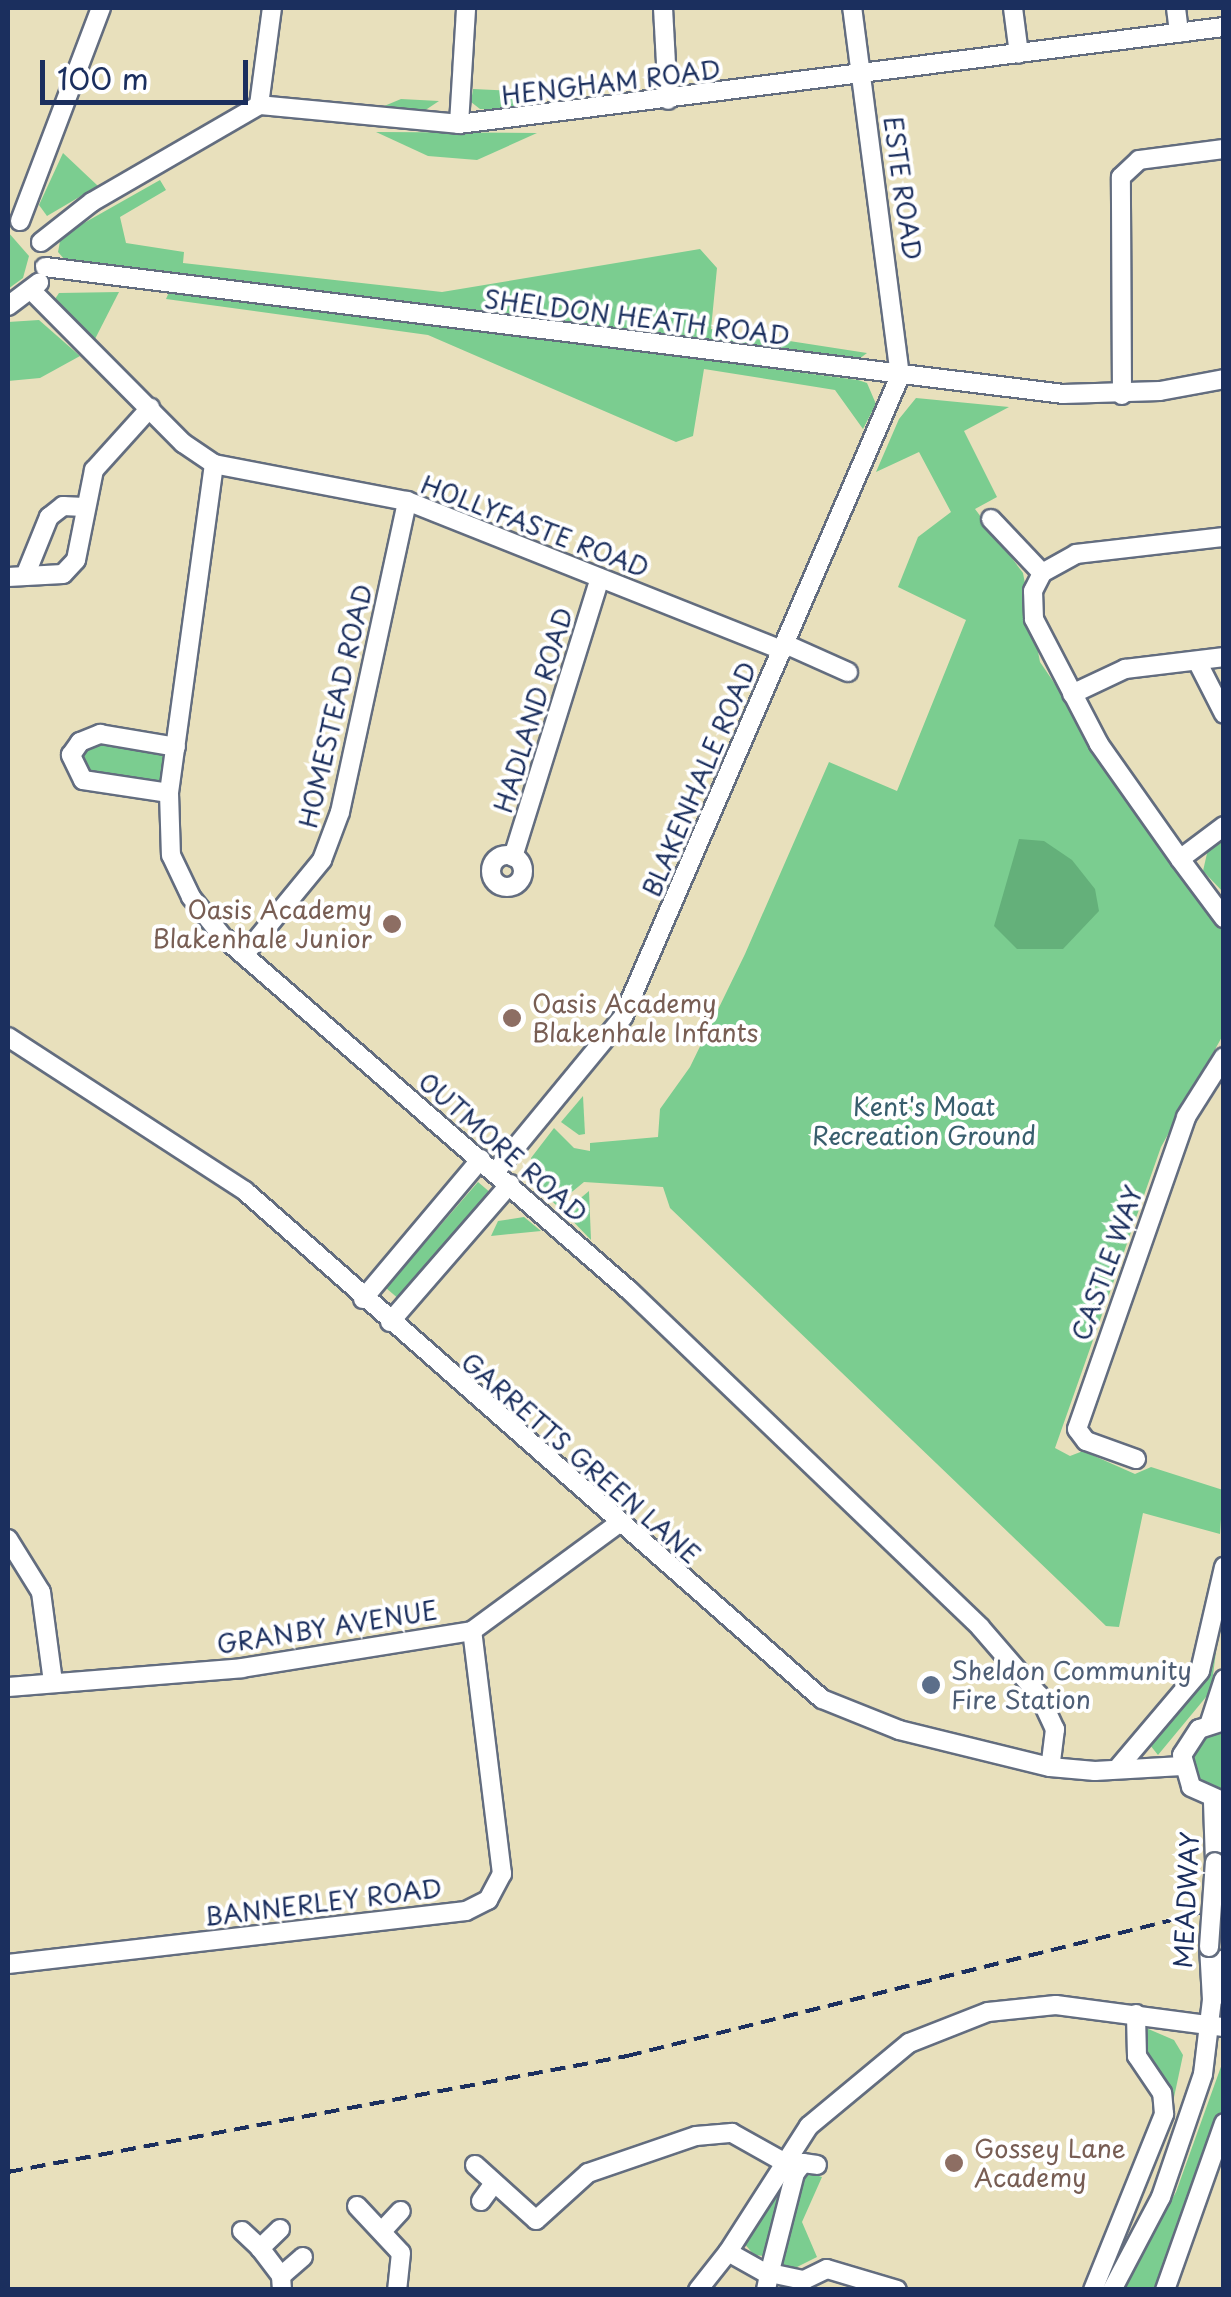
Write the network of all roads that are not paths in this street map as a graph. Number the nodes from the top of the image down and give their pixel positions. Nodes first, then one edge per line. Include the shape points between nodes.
1 (101, 8) edge
2 (272, 8) edge
3 (466, 8) edge
4 (662, 8) edge
5 (852, 8) edge
6 (1013, 8) edge
7 (1176, 8) edge
8 (1224, 26) edge
9 (1179, 32) junction
10 (1019, 54) junction
11 (862, 76) junction
12 (668, 100) junction
13 (259, 105) junction
14 (459, 124) junction
15 (1224, 149) edge
16 (14, 219) edge
17 (41, 242) junction
18 (45, 267) junction
19 (33, 292) junction
20 (8, 306) edge
21 (900, 376) junction
22 (1224, 379) edge
23 (1122, 395) junction
24 (150, 408) junction
25 (214, 464) junction
26 (407, 501) junction
27 (84, 507) junction
28 (990, 519) dead end
29 (1224, 538) edge
30 (1042, 572) junction
31 (16, 576) edge
32 (600, 578) junction
33 (783, 647) junction
34 (1224, 657) edge
35 (1198, 664) junction
36 (848, 672) dead end
37 (1072, 694) junction
38 (1224, 714) edge
39 (176, 747) junction
40 (169, 792) junction
41 (1224, 826) edge
42 (514, 856) dead end
43 (1180, 858) junction
44 (1224, 918) edge
45 (244, 955) junction
46 (8, 1038) edge
47 (1224, 1057) edge
48 (496, 1171) junction
49 (364, 1298) junction
50 (390, 1322) junction
51 (1136, 1459) dead end
52 (620, 1522) junction
53 (8, 1540) edge
54 (1224, 1567) edge
55 (472, 1631) junction
56 (1224, 1679) edge
57 (53, 1682) junction
58 (8, 1687) edge
59 (1216, 1722) edge
60 (1050, 1766) junction
61 (1182, 1766) junction
62 (1117, 1769) junction
63 (1218, 1802) edge
64 (1216, 1953) edge
65 (8, 1964) edge
66 (1136, 2014) junction
67 (1216, 2026) edge
68 (1224, 2124) edge
69 (782, 2161) junction
70 (475, 2165) dead end
71 (817, 2165) dead end
72 (494, 2183) junction
73 (480, 2201) dead end
74 (357, 2206) dead end
75 (400, 2211) dead end
76 (280, 2229) dead end
77 (383, 2230) junction
78 (242, 2231) dead end
79 (260, 2248) junction
80 (728, 2252) junction
81 (303, 2257) dead end
82 (768, 2279) edge
83 (281, 2283) edge
84 (806, 2285) edge
85 (398, 2290) edge
86 (698, 2290) edge
87 (897, 2290) edge
88 (1093, 2290) edge
89 (1112, 2290) edge
90 (1166, 2290) edge

1 - 16 street
2 - 13 street
3 - 14 street
4 - 12 street
5 - 11 street, ESTE ROAD
6 - 10 street
7 - 9 street
8 - 9 street, HENGHAM ROAD
9 - 10 street, HENGHAM ROAD
10 - 11 street, HENGHAM ROAD
11 - 12 street, HENGHAM ROAD
11 - 21 street, ESTE ROAD
12 - 14 street, HENGHAM ROAD
13 - 14 street, HENGHAM ROAD
13 - 17 street via 92,202
15 - 23 street via 1139,160 1122,177
16 - 17 street
17 - 18 street
18 - 19 street
18 - 21 street, SHELDON HEATH ROAD
19 - 20 street
19 - 24 street
21 - 23 street, SHELDON HEATH ROAD
21 - 33 street, BLAKENHALE ROAD
22 - 23 street, SHELDON HEATH ROAD
24 - 25 street
24 - 27 street via 94,470
25 - 26 street, HOLLYFASTE ROAD
25 - 39 street, OUTMORE ROAD
26 - 32 street, HOLLYFASTE ROAD
26 - 45 street, HOMESTEAD ROAD via 340,812 322,860
27 - 31 street via 63,506 49,517
27 - 31 street via 76,560 63,574
28 - 30 street
29 - 30 street via 1076,554
30 - 37 street via 1033,591 1034,618
32 - 33 street, HOLLYFASTE ROAD
32 - 42 street, HADLAND ROAD
33 - 36 street, HOLLYFASTE ROAD
33 - 48 street, BLAKENHALE ROAD via 623,1017
34 - 35 street
35 - 37 street via 1125,668
35 - 38 street
37 - 43 street
39 - 40 street, OUTMORE ROAD
39 - 40 street via 100,734 80,742 70,756 83,780
40 - 45 street, OUTMORE ROAD via 171,855 204,916
41 - 43 street
43 - 44 street
45 - 48 street, OUTMORE ROAD
46 - 49 street, GARRETTS GREEN LANE via 245,1191
47 - 51 street, CASTLE WAY via 1186,1117 1077,1429 1086,1441
48 - 49 street, BLAKENHALE ROAD
48 - 50 street, BLAKENHALE ROAD
48 - 60 street, OUTMORE ROAD via 980,1627 1040,1695 1055,1729
49 - 50 street, GARRETTS GREEN LANE
50 - 52 street, GARRETTS GREEN LANE
52 - 55 street, GRANBY AVENUE
52 - 60 street, GARRETTS GREEN LANE via 822,1699 899,1730
53 - 57 street via 41,1592
54 - 62 street via 1200,1670
55 - 57 street, GRANBY AVENUE via 242,1668
55 - 65 street, BANNERLEY ROAD via 502,1874 488,1900 466,1911
56 - 59 street
57 - 58 street, GRANBY AVENUE
59 - 61 street via 1191,1738
60 - 62 street, GARRETTS GREEN LANE
61 - 62 street, GARRETTS GREEN LANE
61 - 63 street via 1191,1786
63 - 64 street, MEADWAY, bridge
64 - 67 street, MEADWAY
66 - 67 street
66 - 69 street via 1056,2005 943,2025 877,2063
66 - 88 street via 1136,2056 1162,2093 1164,2114
67 - 89 street, MEADWAY via 1161,2197
68 - 90 street
69 - 72 street via 732,2134 696,2136 588,2173 543,2226
69 - 80 street
70 - 72 street
71 - 82 street via 803,2163 794,2173
72 - 73 street
74 - 77 street
75 - 77 street
76 - 79 street
77 - 85 street via 401,2254
78 - 79 street
79 - 83 street
80 - 82 street
80 - 86 street
81 - 83 street
82 - 84 street
84 - 87 street via 827,2269

